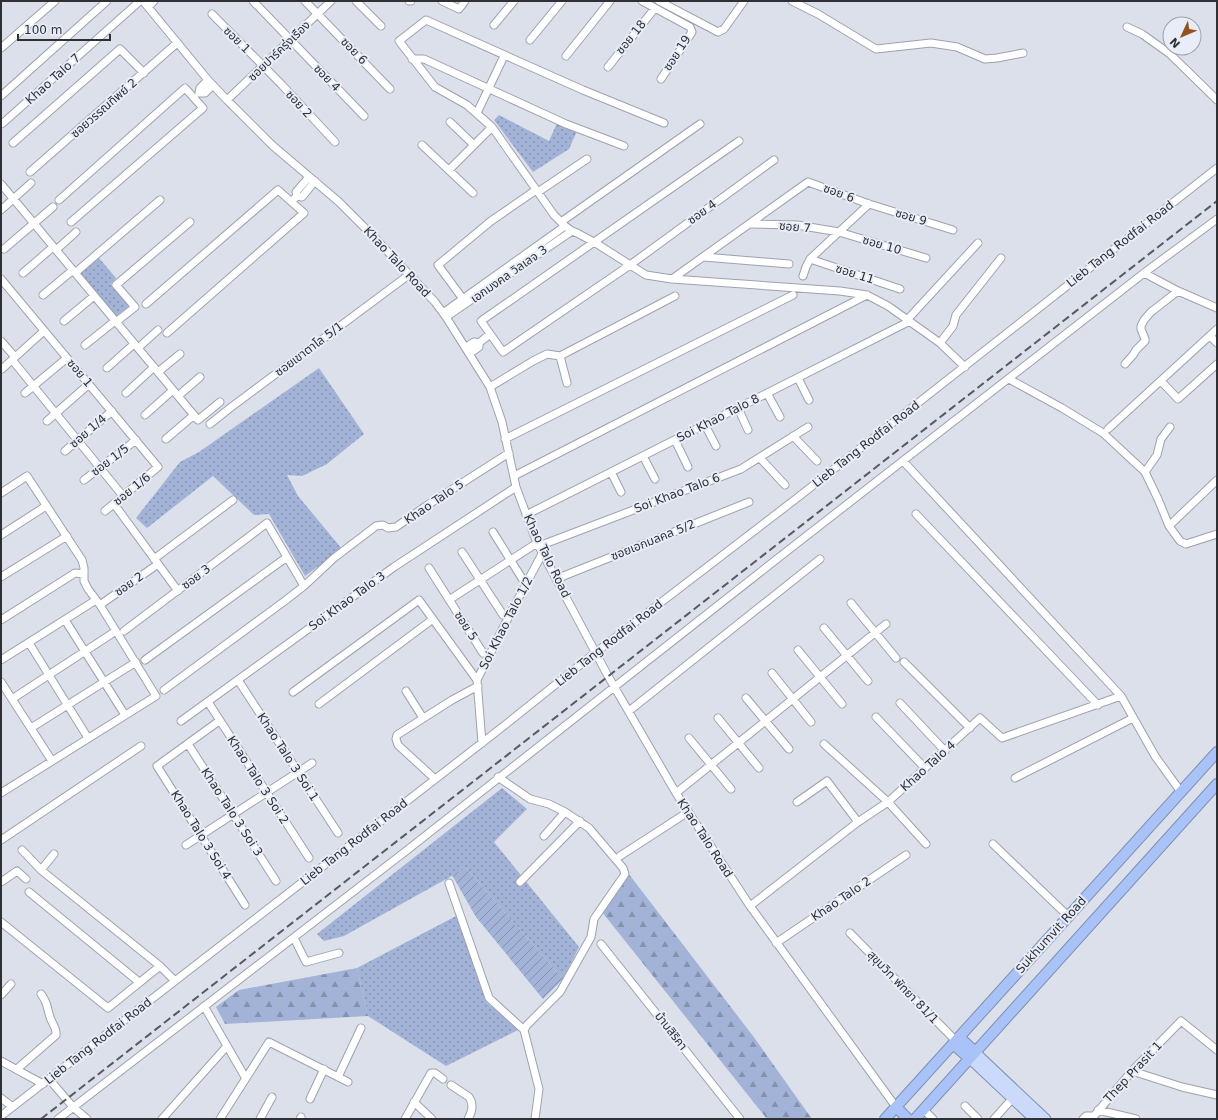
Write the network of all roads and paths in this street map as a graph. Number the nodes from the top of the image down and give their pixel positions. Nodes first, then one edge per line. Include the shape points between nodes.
1 (55, 1) edge
2 (107, 1) edge
3 (141, 1) edge
4 (154, 1) edge
5 (253, 1) edge
6 (305, 1) edge
7 (331, 1) edge
8 (356, 1) edge
9 (442, 1) edge
10 (465, 1) edge
11 (514, 1) edge
12 (562, 1) edge
13 (610, 1) edge
14 (642, 1) edge
15 (659, 1) edge
16 (744, 1) edge
17 (792, 1) edge
18 (148, 7) junction
19 (655, 8) junction
20 (212, 14) dead end
21 (317, 14) junction
22 (494, 25) dead end
23 (381, 26) dead end
24 (1127, 27) dead end
25 (290, 40) junction
26 (530, 40) dead end
27 (177, 43) junction
28 (1, 48) edge
29 (1023, 53) dead end
30 (504, 56) junction
31 (566, 56) dead end
32 (412, 59) junction
33 (263, 66) junction
34 (608, 67) dead end
35 (144, 73) junction
36 (661, 79) dead end
37 (211, 83) junction
38 (390, 88) dead end
39 (489, 90) junction
40 (1, 96) edge
41 (196, 96) junction
42 (227, 100) junction
43 (1217, 100) edge
44 (477, 113) junction
45 (364, 116) dead end
46 (450, 122) dead end
47 (664, 123) dead end
48 (1, 124) edge
49 (700, 124) dead end
50 (492, 127) junction
51 (739, 141) dead end
52 (336, 142) dead end
53 (13, 143) dead end
54 (422, 145) dead end
55 (474, 145) junction
56 (624, 146) dead end
57 (588, 159) dead end
58 (774, 160) dead end
59 (1217, 168) edge
60 (449, 170) junction
61 (30, 172) dead end
62 (312, 179) junction
63 (31, 183) dead end
64 (1, 184) edge
65 (537, 191) junction
66 (473, 193) dead end
67 (13, 199) junction
68 (294, 199) junction
69 (59, 200) dead end
70 (160, 200) dead end
71 (869, 204) junction
72 (53, 207) dead end
73 (1, 210) edge
74 (1217, 219) edge
75 (71, 222) dead end
76 (190, 222) dead end
77 (33, 223) junction
78 (563, 224) junction
79 (751, 224) junction
80 (952, 230) dead end
81 (572, 231) junction
82 (76, 232) dead end
83 (839, 232) junction
84 (594, 242) junction
85 (978, 243) dead end
86 (54, 248) junction
87 (4, 249) dead end
88 (704, 257) junction
89 (926, 258) dead end
90 (1001, 258) dead end
91 (810, 259) junction
92 (789, 264) dead end
93 (630, 265) junction
94 (74, 272) junction
95 (23, 273) dead end
96 (1144, 273) junction
97 (410, 274) junction
98 (803, 276) dead end
99 (1, 279) edge
100 (672, 279) junction
101 (900, 288) dead end
102 (1178, 291) junction
103 (793, 295) dead end
104 (43, 296) dead end
105 (94, 296) junction
106 (675, 296) dead end
107 (867, 296) junction
108 (463, 299) junction
109 (146, 304) dead end
110 (1217, 308) edge
111 (444, 315) junction
112 (64, 321) dead end
113 (908, 321) junction
114 (116, 322) junction
115 (1217, 329) edge
116 (158, 330) dead end
117 (44, 331) junction
118 (167, 333) dead end
119 (490, 334) junction
120 (1210, 336) junction
121 (1, 341) edge
122 (940, 343) junction
123 (1217, 343) edge
124 (85, 345) dead end
125 (136, 346) junction
126 (468, 350) junction
127 (180, 354) dead end
128 (560, 356) junction
129 (67, 358) junction
130 (14, 359) junction
131 (1125, 364) dead end
132 (1217, 364) edge
133 (965, 367) junction
134 (107, 368) dead end
135 (2, 369) dead end
136 (156, 370) junction
137 (200, 377) dead end
138 (798, 378) junction
139 (1009, 379) junction
140 (1161, 381) junction
141 (567, 383) dead end
142 (89, 384) junction
143 (33, 386) junction
144 (490, 387) junction
145 (173, 390) junction
146 (25, 393) dead end
147 (126, 393) dead end
148 (767, 393) junction
149 (178, 396) junction
150 (809, 400) dead end
151 (220, 402) dead end
152 (738, 408) junction
153 (112, 411) junction
154 (56, 414) junction
155 (145, 415) dead end
156 (194, 415) junction
157 (780, 418) dead end
158 (47, 421) dead end
159 (210, 424) dead end
160 (705, 425) junction
161 (808, 427) dead end
162 (1170, 427) dead end
163 (1108, 429) dead end
164 (748, 430) dead end
165 (793, 436) junction
166 (166, 439) dead end
167 (505, 439) junction
168 (136, 440) junction
169 (675, 440) junction
170 (78, 441) junction
171 (716, 446) dead end
172 (65, 451) dead end
173 (509, 453) junction
174 (644, 456) junction
175 (760, 458) junction
176 (817, 461) dead end
177 (903, 461) junction
178 (158, 467) joint
179 (688, 467) dead end
180 (100, 468) junction
181 (611, 472) junction
182 (1144, 472) junction
183 (514, 476) junction
184 (655, 479) dead end
185 (84, 480) dead end
186 (1217, 480) edge
187 (785, 485) dead end
188 (516, 487) junction
189 (621, 492) dead end
190 (1, 493) edge
191 (123, 496) junction
192 (233, 500) dead end
193 (749, 502) dead end
194 (114, 504) junction
195 (46, 506) junction
196 (105, 511) dead end
197 (916, 514) dead end
198 (526, 515) junction
199 (1169, 526) junction
200 (493, 532) dead end
201 (1217, 534) edge
202 (1, 535) edge
203 (66, 536) junction
204 (538, 545) junction
205 (462, 552) dead end
206 (542, 554) junction
207 (287, 557) junction
208 (820, 559) dead end
209 (510, 560) junction
210 (156, 561) junction
211 (429, 568) dead end
212 (84, 574) junction
213 (1, 577) edge
214 (556, 579) junction
215 (480, 580) junction
216 (523, 580) dead end
217 (304, 586) junction
218 (178, 590) junction
219 (449, 600) junction
220 (98, 602) junction
221 (851, 603) dead end
222 (503, 615) dead end
223 (433, 619) junction
224 (1, 620) edge
225 (65, 620) junction
226 (886, 624) dead end
227 (824, 628) dead end
228 (116, 631) junction
229 (124, 631) dead end
230 (875, 633) junction
231 (29, 643) junction
232 (798, 650) dead end
233 (85, 651) junction
234 (484, 653) dead end
235 (595, 653) junction
236 (847, 656) junction
237 (896, 658) dead end
238 (1, 660) edge
239 (145, 660) dead end
240 (136, 662) junction
241 (904, 662) dead end
242 (772, 673) dead end
243 (49, 675) junction
244 (820, 677) junction
245 (238, 680) junction
246 (868, 681) dead end
247 (1, 682) edge
248 (104, 682) junction
249 (478, 683) junction
250 (614, 686) junction
251 (164, 690) dead end
252 (406, 691) dead end
253 (293, 692) dead end
254 (1121, 696) junction
255 (746, 698) dead end
256 (12, 699) junction
257 (793, 699) junction
258 (208, 702) junction
259 (900, 703) dead end
260 (319, 704) dead end
261 (842, 704) dead end
262 (67, 705) junction
263 (1098, 705) junction
264 (629, 711) junction
265 (125, 715) junction
266 (876, 717) dead end
267 (423, 718) junction
268 (718, 718) dead end
269 (1133, 718) junction
270 (219, 721) junction
271 (765, 721) junction
272 (181, 722) dead end
273 (811, 722) dead end
274 (31, 728) junction
275 (970, 728) junction
276 (88, 738) junction
277 (689, 738) dead end
278 (482, 743) junction
279 (738, 743) junction
280 (188, 744) junction
281 (824, 744) dead end
282 (141, 746) dead end
283 (788, 749) dead end
284 (945, 750) junction
285 (1217, 752) edge
286 (52, 761) junction
287 (312, 763) dead end
288 (710, 765) junction
289 (759, 768) dead end
290 (925, 768) junction
291 (298, 772) junction
292 (498, 777) junction
293 (1014, 778) dead end
294 (435, 779) junction
295 (1217, 784) edge
296 (731, 789) dead end
297 (1181, 792) junction
298 (1, 793) edge
299 (266, 793) junction
300 (676, 793) junction
301 (797, 802) dead end
302 (888, 802) junction
303 (566, 812) junction
304 (688, 812) junction
305 (234, 814) junction
306 (580, 821) junction
307 (858, 822) junction
308 (338, 833) dead end
309 (202, 836) junction
310 (544, 836) dead end
311 (1, 840) edge
312 (926, 844) dead end
313 (993, 844) dead end
314 (186, 846) dead end
315 (22, 850) dead end
316 (54, 854) dead end
317 (906, 854) dead end
318 (620, 856) dead end
319 (309, 858) dead end
320 (41, 870) junction
321 (26, 879) dead end
322 (276, 881) dead end
323 (1, 882) edge
324 (520, 882) dead end
325 (449, 883) dead end
326 (29, 892) dead end
327 (245, 905) dead end
328 (750, 906) junction
329 (1068, 916) junction
330 (1, 922) edge
331 (850, 932) dead end
332 (294, 938) junction
333 (776, 943) junction
334 (601, 944) dead end
335 (338, 953) dead end
336 (160, 966) junction
337 (175, 981) junction
338 (139, 982) junction
339 (11, 984) dead end
340 (41, 994) dead end
341 (1, 995) edge
342 (204, 1006) junction
343 (361, 1028) dead end
344 (524, 1030) junction
345 (956, 1040) junction
346 (227, 1046) junction
347 (1217, 1050) edge
348 (972, 1055) junction
349 (1, 1061) edge
350 (17, 1069) junction
351 (324, 1069) junction
352 (1132, 1071) junction
353 (245, 1077) junction
354 (338, 1077) junction
355 (443, 1078) dead end
356 (49, 1079) junction
357 (348, 1082) dead end
358 (43, 1084) junction
359 (451, 1085) dead end
360 (1217, 1095) edge
361 (272, 1097) dead end
362 (1, 1098) edge
363 (310, 1099) dead end
364 (1012, 1099) junction
365 (414, 1102) junction
366 (965, 1106) dead end
367 (13, 1107) junction
368 (896, 1107) junction
369 (73, 1108) junction
370 (923, 1110) junction
371 (1098, 1110) junction
372 (1, 1116) edge
373 (58, 1119) edge
374 (87, 1119) edge
375 (162, 1119) edge
376 (220, 1119) edge
377 (260, 1119) edge
378 (405, 1119) edge
379 (432, 1119) edge
380 (468, 1119) edge
381 (535, 1119) edge
382 (740, 1119) edge
383 (885, 1119) edge
384 (908, 1119) edge
385 (915, 1119) edge
386 (932, 1119) edge
387 (978, 1119) edge
388 (994, 1119) edge
389 (1034, 1119) edge
390 (1046, 1119) edge
391 (1083, 1119) edge
392 (1136, 1119) edge

1 - 28 street
2 - 40 street
3 - 18 street, Khao Talo Road
3 - 48 street, Khao Talo 7
4 - 18 street
5 - 25 street
6 - 21 street
7 - 21 street, ซอยปาร์ครุ่งเรือง
8 - 23 street
9 - 10 street via 459,9
11 - 22 street
12 - 26 street
13 - 31 street
14 - 19 street
15 - 16 street via 718,32 724,29
17 - 29 street via 876,49 931,43 957,47 985,59
18 - 27 street, Khao Talo Road
19 - 34 street, ซอย 18
19 - 36 street, ซอย 19 via 690,27 692,32
20 - 33 street, ซอย 1
21 - 25 street, ซอยปาร์ครุ่งเรือง
21 - 38 street, ซอย 6
24 - 43 street via 1142,34 1170,54
25 - 33 street, ซอยปาร์ครุ่งเรือง
25 - 45 street, ซอย 4
27 - 35 street, ซอยวรรณทิพย์ 2
27 - 37 street, Khao Talo Road
30 - 32 street via 426,20 399,41
30 - 39 street
30 - 47 street
32 - 39 street via 424,59
32 - 44 street via 435,88
33 - 42 street, ซอยปาร์ครุ่งเรือง
33 - 52 street, ซอย 2
35 - 53 street via 120,49
35 - 61 street, ซอยวรรณทิพย์ 2
37 - 41 street via 200,88
37 - 42 street, Khao Talo Road
39 - 44 street
39 - 56 street
41 - 69 street via 185,88
41 - 75 street via 202,108
42 - 62 street, Khao Talo Road via 272,145
44 - 50 street
46 - 55 street
49 - 78 street, เอกมงคล วิลเลจ 3
50 - 55 street
50 - 65 street
51 - 84 street
54 - 60 street
55 - 60 street
57 - 65 street
58 - 93 street, ซอย 4
59 - 133 street, Lieb Tang Rodfai Road
60 - 66 street
62 - 68 street via 296,192
62 - 97 street, Khao Talo Road via 339,202
63 - 67 street
64 - 67 street
65 - 78 street
65 - 108 street via 491,221 438,265
67 - 73 street
67 - 77 street
68 - 109 street via 278,190
68 - 118 street via 304,213
70 - 94 street
71 - 79 street, ซอย 6 via 808,182
71 - 80 street, ซอย 9
71 - 83 street
72 - 77 street
74 - 96 street
76 - 114 street via 116,285 135,307
77 - 86 street
77 - 87 street
78 - 81 street
78 - 108 street, เอกมงคล วิลเลจ 3
79 - 83 street, ซอย 7 via 797,225
79 - 88 street
81 - 84 street
81 - 111 street, เอกมงคล วิลเลจ 3
82 - 86 street
83 - 89 street, ซอย 10
83 - 91 street
84 - 93 street
84 - 119 street via 481,321
85 - 113 street
86 - 94 street
86 - 95 street
88 - 92 street
88 - 100 street
90 - 122 street via 956,315 953,326
91 - 98 street
91 - 101 street, ซอย 11
93 - 100 street via 646,275
93 - 119 street, ซอย 4 via 503,352
94 - 104 street
94 - 105 street
96 - 102 street
96 - 139 street
97 - 111 street, Khao Talo Road
97 - 159 street, ซอยเขาตาโล 5/1
99 - 117 street, ซอย 1
100 - 107 street via 840,291
102 - 110 street
102 - 131 street via 1144,320 1141,330 1145,341
103 - 167 street
105 - 112 street
105 - 114 street
106 - 128 street
107 - 113 street via 888,306
107 - 183 street
108 - 111 street, เอกมงคล วิลเลจ 3
111 - 126 street, Khao Talo Road
113 - 122 street
113 - 138 street, Soi Khao Talo 8
114 - 124 street
114 - 125 street
115 - 120 street
116 - 125 street
117 - 129 street, ซอย 1
117 - 130 street
119 - 126 street via 479,343 474,342
120 - 123 street
120 - 140 street
121 - 130 street
122 - 133 street
125 - 134 street
125 - 136 street
126 - 144 street, Khao Talo Road
127 - 136 street
128 - 141 street
128 - 144 street via 547,354
129 - 142 street, ซอย 1
129 - 143 street
130 - 135 street
130 - 143 street
132 - 140 street via 1178,399
133 - 235 street, Lieb Tang Rodfai Road
136 - 145 street
136 - 147 street
137 - 149 street
138 - 148 street, Soi Khao Talo 8
138 - 150 street
139 - 177 street
139 - 182 street via 1103,433
140 - 163 street
142 - 153 street, ซอย 1
142 - 154 street
143 - 146 street
143 - 154 street
144 - 167 street, Khao Talo Road
145 - 149 street
145 - 155 street
148 - 152 street, Soi Khao Talo 8
148 - 157 street
149 - 156 street
151 - 156 street via 198,420
152 - 160 street, Soi Khao Talo 8
152 - 164 street
153 - 168 street, ซอย 1
153 - 170 street, ซอย 1/4
154 - 158 street
154 - 170 street
156 - 166 street
160 - 169 street, Soi Khao Talo 8
160 - 171 street
161 - 165 street, Soi Khao Talo 6
162 - 182 street via 1161,439 1157,455
165 - 175 street, Soi Khao Talo 6
165 - 176 street
167 - 173 street, Khao Talo Road
168 - 178 street, ซอย 1
168 - 180 street, ซอย 1/5
169 - 174 street, Soi Khao Talo 8
169 - 179 street
170 - 172 street, ซอย 1/4
170 - 180 street
173 - 183 street, Khao Talo Road
173 - 217 street, Khao Talo 5 via 396,527 376,526 334,558
174 - 181 street, Soi Khao Talo 8
174 - 184 street
175 - 187 street
175 - 204 street, Soi Khao Talo 6 via 740,469
177 - 250 street
177 - 254 street
178 - 191 street, ซอย 1/6
180 - 185 street, ซอย 1/5
180 - 191 street
181 - 189 street
181 - 198 street, Soi Khao Talo 8
182 - 199 street
183 - 188 street, Khao Talo Road
186 - 199 street
188 - 198 street, Khao Talo Road
188 - 245 street, Soi Khao Talo 3 via 394,567
190 - 195 street via 27,476
191 - 194 street, ซอย 1/6
192 - 210 street
193 - 214 street, ซอยเอกมลคล 5/2
194 - 196 street, ซอย 1/6
194 - 210 street
195 - 202 street
195 - 203 street
197 - 263 street
198 - 204 street, Khao Talo Road
199 - 201 street via 1180,541 1186,544
200 - 209 street
203 - 212 street via 82,560
203 - 213 street
204 - 206 street, Khao Talo Road
204 - 209 street, Soi Khao Talo 6
205 - 215 street
206 - 214 street, Khao Talo Road
206 - 249 street, Soi Khao Talo 1/2
207 - 217 street
207 - 218 street, ซอย 3 via 267,523
207 - 239 street
208 - 264 street
209 - 215 street, Soi Khao Talo 6
209 - 216 street
210 - 218 street
210 - 220 street, ซอย 2
211 - 219 street
212 - 220 street via 88,589
212 - 224 street via 74,573
214 - 235 street, Khao Talo Road
215 - 219 street, Soi Khao Talo 6
215 - 222 street
217 - 251 street, Khao Talo 5
218 - 229 street, ซอย 3
219 - 234 street, ซอย 5
220 - 225 street, ซอย 2
220 - 228 street
221 - 230 street
223 - 249 street
223 - 253 street via 419,600
223 - 260 street
225 - 231 street, ซอย 2
225 - 233 street
226 - 230 street
227 - 236 street
228 - 233 street
228 - 240 street
230 - 236 street
230 - 237 street
231 - 238 street, ซอย 2
231 - 243 street
232 - 244 street
233 - 243 street
233 - 248 street
235 - 250 street, Khao Talo Road
235 - 278 street, Lieb Tang Rodfai Road
236 - 244 street
236 - 246 street
240 - 248 street
240 - 265 street via 156,696
241 - 275 street
242 - 257 street
243 - 256 street
243 - 262 street
244 - 257 street
244 - 261 street
245 - 258 street, Soi Khao Talo 3
245 - 291 street, Khao Talo 3 Soi 1
247 - 256 street
248 - 262 street
248 - 265 street
249 - 267 street
249 - 278 street, Soi Khao Talo 1/2
250 - 264 street, Khao Talo Road
250 - 292 street
252 - 267 street
254 - 263 street, Khao Talo 4
254 - 269 street
255 - 271 street
256 - 274 street
257 - 271 street
257 - 273 street
258 - 270 street, Khao Talo 3 Soi 2
258 - 272 street, Soi Khao Talo 3
259 - 284 street
262 - 274 street
262 - 276 street
263 - 275 street, Khao Talo 4 via 1002,738 980,718
264 - 300 street, Khao Talo Road
265 - 276 street
266 - 290 street
267 - 294 street via 397,735 396,739 398,745
268 - 279 street
269 - 293 street
269 - 297 street via 1155,756
270 - 280 street
270 - 299 street, Khao Talo 3 Soi 2
271 - 279 street
271 - 283 street
274 - 286 street
275 - 284 street, Khao Talo 4
276 - 286 street
277 - 288 street
278 - 294 street, Lieb Tang Rodfai Road
279 - 288 street
279 - 289 street
280 - 305 street, Khao Talo 3 Soi 3
280 - 309 street, Khao Talo 3 Soi 4 via 157,766
281 - 302 street
282 - 311 street
284 - 290 street, Khao Talo 4
285 - 297 highway, Sukhumvit Road
286 - 298 street
287 - 291 street
288 - 296 street
288 - 300 street
290 - 302 street, Khao Talo 4
291 - 299 street
291 - 308 street, Khao Talo 3 Soi 1
292 - 303 street via 530,799
292 - 332 street
294 - 337 street, Lieb Tang Rodfai Road
295 - 348 highway, Sukhumvit Road
297 - 329 highway, Sukhumvit Road
299 - 305 street
299 - 319 street, Khao Talo 3 Soi 2
300 - 304 street, Khao Talo Road
301 - 307 street via 827,780
302 - 307 street, Khao Talo 4
302 - 312 street
303 - 306 street
303 - 310 street
304 - 318 street
304 - 328 street, Khao Talo Road
305 - 309 street
305 - 322 street, Khao Talo 3 Soi 3
306 - 324 street
306 - 344 street via 623,868 625,874 594,919 591,937 560,992
307 - 328 street, Khao Talo 4
309 - 314 street
309 - 327 street, Khao Talo 3 Soi 4
313 - 329 street
315 - 320 street
316 - 320 street
317 - 333 street, Khao Talo 2
320 - 336 street
321 - 323 street via 18,870
325 - 344 street via 489,998
326 - 338 street
328 - 333 street, Khao Talo Road
329 - 345 highway, Sukhumvit Road
330 - 338 street via 108,1008
331 - 345 street, สุขุมวิท พัทยา 81/1
332 - 335 street via 306,962
332 - 342 street
333 - 368 street, Khao Talo Road
334 - 382 street, บ้านสิริคา
336 - 337 street
336 - 338 street
337 - 356 street, Lieb Tang Rodfai Road
339 - 341 street
340 - 350 street via 48,1005 56,1035
342 - 346 street
342 - 369 street
343 - 354 street
344 - 381 street via 539,1089
345 - 348 highway
345 - 368 highway, Sukhumvit Road
346 - 353 street
346 - 375 street
347 - 352 street, Thep Prasit 1 via 1181,1021
348 - 364 main road
348 - 370 highway, Sukhumvit Road
348 - 390 main road
349 - 350 street
350 - 358 street
351 - 353 street via 269,1042
351 - 354 street
351 - 363 street
352 - 360 street
352 - 371 street, Thep Prasit 1
353 - 376 street
354 - 357 street
355 - 365 street via 431,1073
356 - 358 street, Lieb Tang Rodfai Road
356 - 369 street
358 - 367 street, Lieb Tang Rodfai Road
359 - 380 street via 471,1100
361 - 377 street
362 - 367 street
364 - 388 street
364 - 389 main road
365 - 378 street
365 - 379 street
366 - 387 street
367 - 372 street, Lieb Tang Rodfai Road
368 - 383 highway, Sukhumvit Road
368 - 384 highway
369 - 373 street
369 - 374 street
370 - 385 highway, Sukhumvit Road
370 - 386 street
371 - 391 street, Thep Prasit 1 via 1094,1116 1086,1116
371 - 392 street

